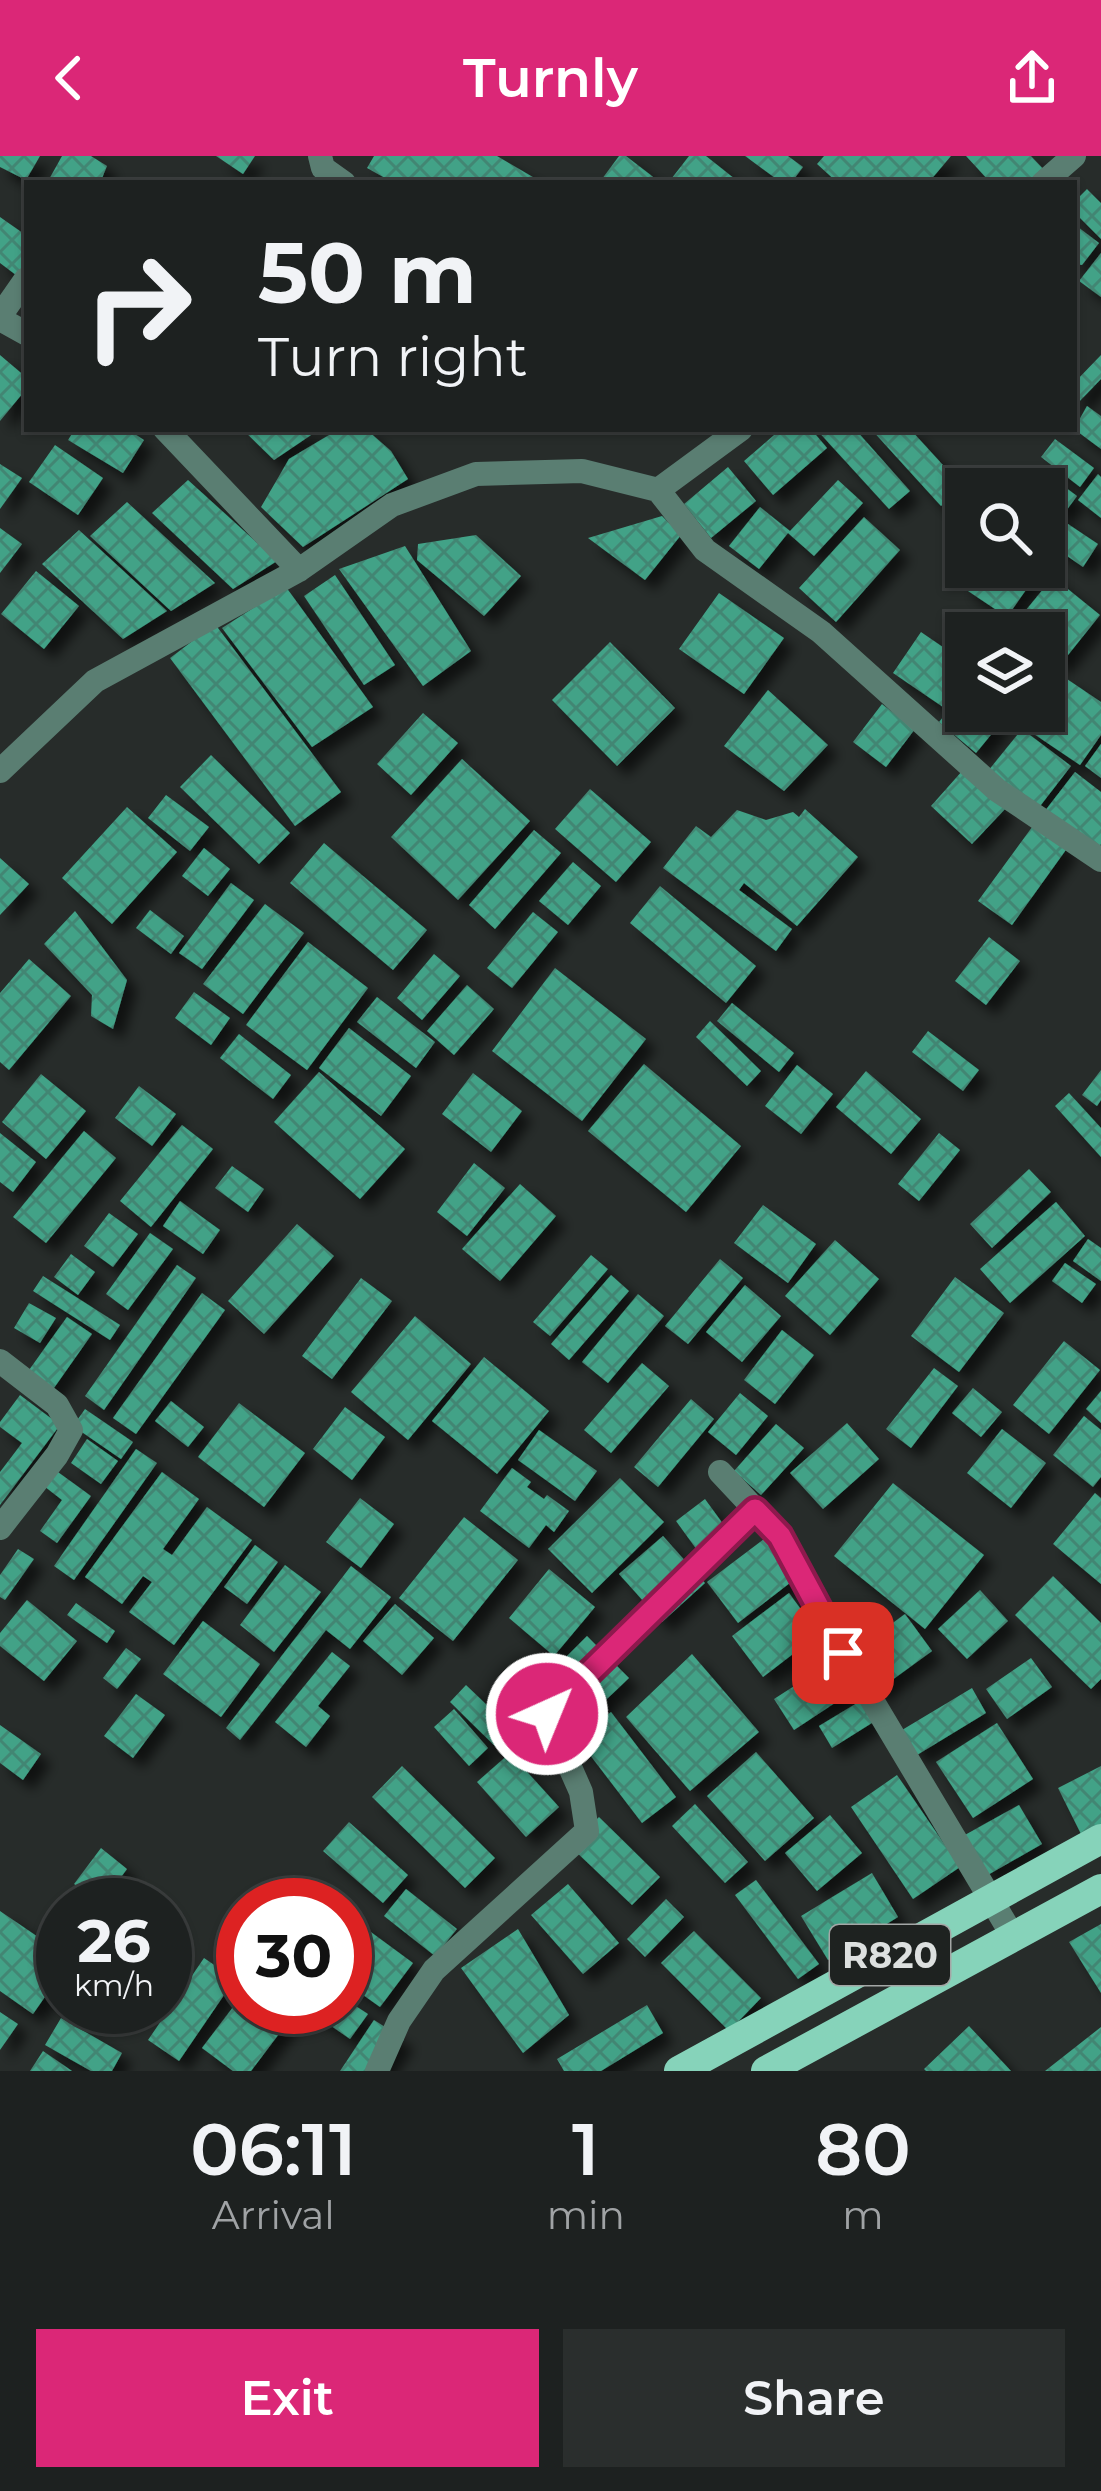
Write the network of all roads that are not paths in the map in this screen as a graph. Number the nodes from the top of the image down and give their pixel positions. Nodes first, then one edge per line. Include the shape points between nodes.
1 (320, 156) edge
2 (1075, 156) edge
3 (340, 180) edge
4 (1047, 180) edge
5 (24, 282) edge
6 (0, 318) edge
7 (168, 432) edge
8 (737, 432) edge
9 (658, 490) junction
10 (299, 570) junction
11 (0, 771) edge
12 (1101, 860) edge
13 (0, 1361) edge
14 (720, 1472) dead end
15 (755, 1510) junction
16 (0, 1528) edge
17 (1101, 1839) edge
18 (1100, 1890) edge
19 (992, 1899) junction
20 (1014, 1938) junction
21 (377, 2071) edge
22 (679, 2071) edge
23 (766, 2071) edge

1 - 3 street
2 - 4 street
5 - 6 street
7 - 10 street
8 - 9 street
9 - 10 street via 582,471 476,474 392,505
9 - 12 street via 705,550 821,632 997,790
10 - 11 street via 95,681
13 - 16 street via 57,1405 70,1430
14 - 15 street
15 - 19 street via 780,1536
15 - 21 street via 547,1714 581,1792 587,1831 434,1970
17 - 19 main road, R820
18 - 20 main road, R820
19 - 20 street
19 - 22 main road, R820
20 - 23 main road, R820

